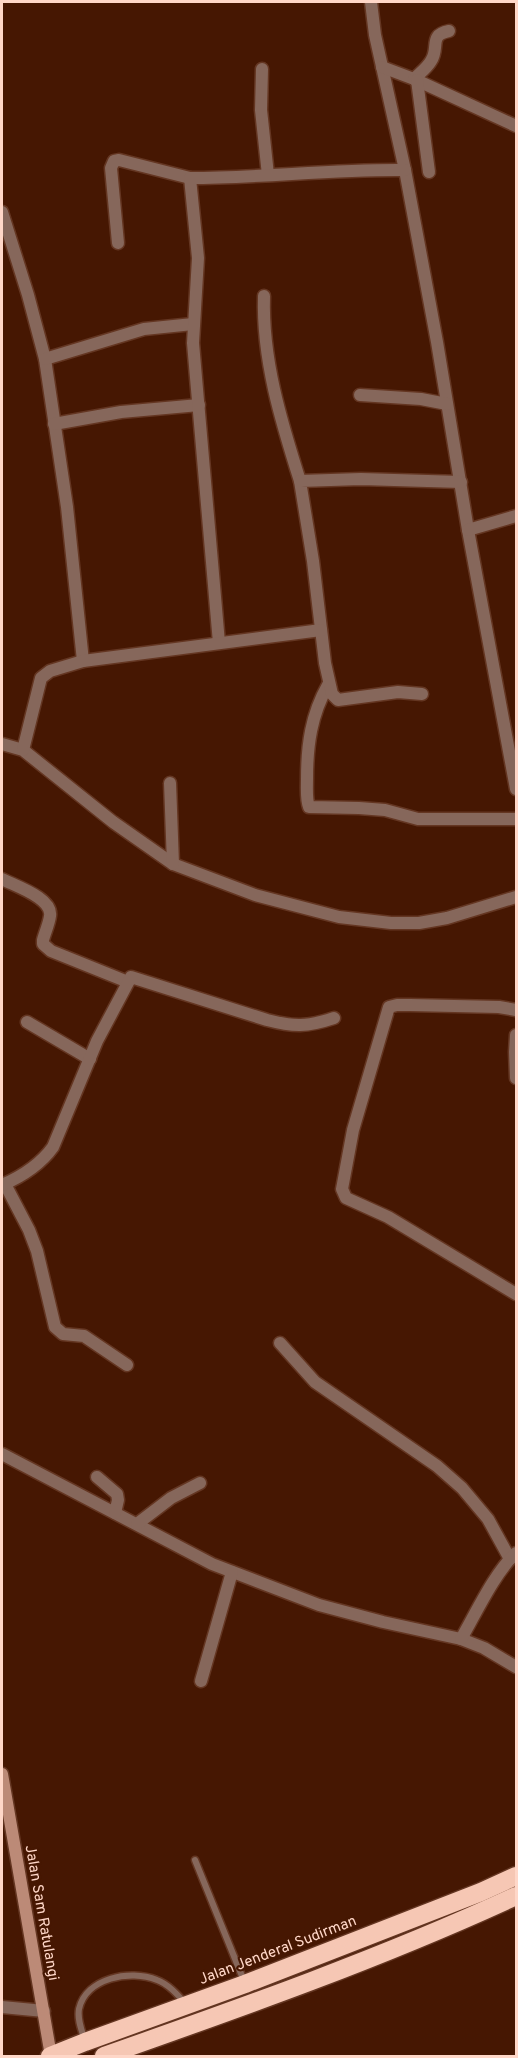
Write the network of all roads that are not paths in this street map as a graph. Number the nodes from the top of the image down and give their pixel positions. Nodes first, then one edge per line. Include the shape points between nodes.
1 (371, 2) edge
2 (449, 31) dead end
3 (382, 67) junction
4 (262, 69) dead end
5 (416, 80) junction
6 (516, 126) edge
7 (405, 170) junction
8 (429, 172) dead end
9 (268, 175) junction
10 (190, 178) junction
11 (2, 212) edge
12 (118, 243) dead end
13 (264, 296) dead end
14 (193, 324) junction
15 (45, 359) junction
16 (360, 395) dead end
17 (447, 404) junction
18 (199, 405) junction
19 (54, 424) junction
20 (300, 481) junction
21 (461, 482) junction
22 (516, 516) edge
23 (468, 530) junction
24 (321, 630) junction
25 (219, 643) junction
26 (83, 661) junction
27 (328, 685) junction
28 (422, 694) dead end
29 (2, 744) edge
30 (23, 750) junction
31 (170, 783) dead end
32 (516, 789) edge
33 (516, 819) edge
34 (173, 864) junction
35 (2, 879) edge
36 (516, 897) edge
37 (128, 982) junction
38 (516, 1010) edge
39 (334, 1018) dead end
40 (27, 1022) dead end
41 (516, 1035) edge
42 (93, 1051) junction
43 (516, 1078) edge
44 (3, 1184) edge
45 (516, 1294) edge
46 (280, 1343) dead end
47 (127, 1365) dead end
48 (2, 1454) edge
49 (97, 1477) dead end
50 (200, 1483) dead end
51 (115, 1513) junction
52 (137, 1524) junction
53 (513, 1556) edge
54 (232, 1572) junction
55 (461, 1639) junction
56 (516, 1667) edge
57 (201, 1682) dead end
58 (2, 1774) edge
59 (4, 1799) edge
60 (195, 1860) dead end
61 (516, 1876) edge
62 (516, 1896) edge
63 (396, 1926) junction
64 (404, 1946) junction
65 (245, 1984) junction
66 (188, 2005) junction
67 (2, 2007) edge
68 (44, 2011) junction
69 (85, 2042) junction
70 (51, 2056) edge
71 (104, 2056) edge

1 - 3 street
2 - 5 street via 438,35 432,60
3 - 5 street
3 - 7 street
4 - 9 street via 261,110
5 - 6 street
5 - 8 street
7 - 9 street
7 - 17 street
9 - 10 street
10 - 12 street via 114,161 111,168
10 - 14 street via 198,258
11 - 15 street
13 - 20 street via 263,321 275,392
14 - 15 street via 144,328
14 - 18 street
15 - 19 street
16 - 17 street
17 - 21 street
18 - 19 street via 122,412
18 - 25 street
19 - 26 street
20 - 21 street
20 - 24 street
21 - 23 street
22 - 23 street
23 - 32 street
24 - 25 street
24 - 27 street
25 - 26 street
26 - 30 street via 50,671 41,678
27 - 28 street via 338,700 398,692
27 - 33 street via 318,703 309,738 309,807 386,810 418,819
29 - 30 street
30 - 34 street
31 - 34 street
34 - 36 street via 255,895 339,916 391,923 447,918
35 - 37 street via 47,905 50,916 43,944 51,951
37 - 39 street via 131,977 289,1025 312,1025
37 - 42 street
38 - 45 street via 397,1005 388,1008 353,1130 342,1189 346,1198 388,1217
40 - 42 street
41 - 43 street
42 - 44 street via 53,1147 44,1160
44 - 47 street via 37,1251 55,1327 63,1334 84,1336
46 - 53 street via 315,1382 437,1466 462,1488
48 - 51 street
49 - 51 street via 117,1494
50 - 52 street via 171,1498
51 - 52 street
52 - 54 street
53 - 55 street
54 - 55 street via 319,1605
54 - 57 street
55 - 56 street
58 - 59 street, Jalan Sam Ratulangi
59 - 68 street, Jalan Sam Ratulangi
60 - 65 lane
61 - 63 highway, Jalan Jenderal Sudirman
62 - 64 highway
63 - 64 highway
63 - 65 highway, Jalan Jenderal Sudirman
64 - 71 highway
65 - 66 highway, Jalan Jenderal Sudirman
66 - 69 highway, Jalan Jenderal Sudirman
66 - 69 lane via 159,1980 144,1975 107,1980 83,1997 78,2012
67 - 68 street
68 - 70 street, Jalan Sam Ratulangi
69 - 70 highway, Jalan Jenderal Sudirman

